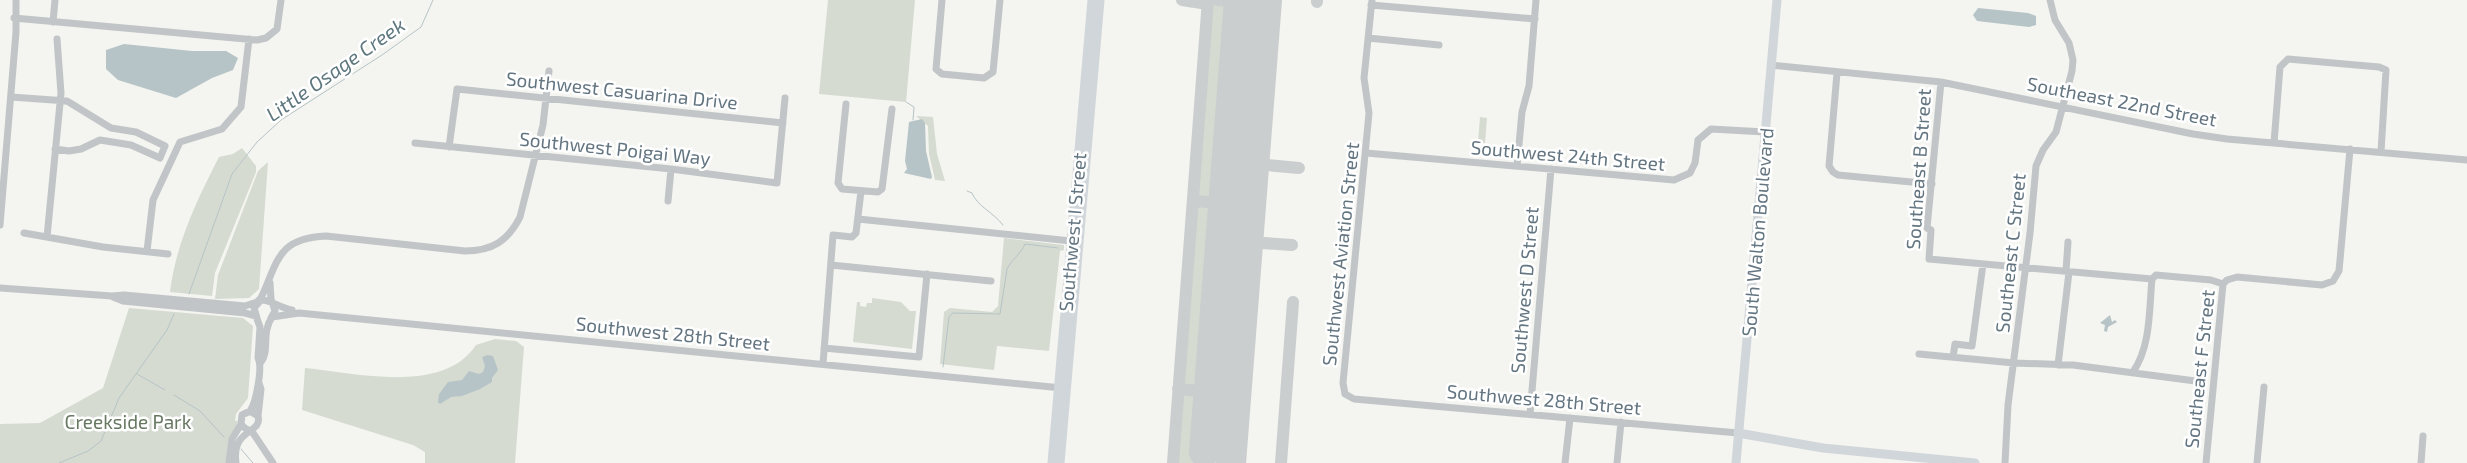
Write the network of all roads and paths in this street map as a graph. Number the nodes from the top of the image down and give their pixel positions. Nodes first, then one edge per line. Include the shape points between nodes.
1 (16, 0) edge
2 (55, 0) edge
3 (281, 0) edge
4 (942, 0) edge
5 (1000, 0) edge
6 (1092, 0) edge
7 (1100, 0) edge
8 (1536, 0) edge
9 (1777, 0) edge
10 (2050, 0) edge
11 (1372, 2) edge
12 (14, 18) junction
13 (1535, 19) junction
14 (53, 22) junction
15 (1368, 38) junction
16 (57, 39) dead end
17 (249, 39) junction
18 (1439, 45) dead end
19 (1771, 65) junction
20 (549, 71) dead end
21 (1837, 73) junction
22 (1941, 82) junction
23 (11, 97) junction
24 (547, 98) junction
25 (785, 98) dead end
26 (60, 100) junction
27 (846, 104) dead end
28 (2064, 107) junction
29 (892, 109) dead end
30 (783, 123) junction
31 (1765, 132) junction
32 (2274, 142) junction
33 (4, 143) edge
34 (415, 143) dead end
35 (449, 147) junction
36 (55, 149) junction
37 (2350, 149) junction
38 (2381, 152) junction
39 (163, 153) junction
40 (1366, 153) junction
41 (537, 155) junction
42 (172, 157) junction
43 (2467, 160) edge
44 (1517, 166) junction
45 (671, 169) junction
46 (1551, 170) junction
47 (1932, 184) junction
48 (861, 191) junction
49 (668, 201) dead end
50 (858, 219) junction
51 (0, 225) edge
52 (24, 233) dead end
53 (47, 237) junction
54 (1071, 241) junction
55 (2068, 242) dead end
56 (147, 251) junction
57 (168, 254) dead end
58 (1983, 264) junction
59 (831, 265) junction
60 (2026, 268) junction
61 (2067, 272) junction
62 (927, 274) junction
63 (270, 277) junction
64 (2152, 279) junction
65 (991, 281) dead end
66 (2225, 282) junction
67 (0, 288) edge
68 (112, 296) junction
69 (258, 302) junction
70 (273, 304) junction
71 (299, 313) junction
72 (256, 316) junction
73 (272, 317) junction
74 (824, 348) junction
75 (1919, 354) dead end
76 (1953, 357) junction
77 (260, 362) junction
78 (2014, 363) junction
79 (823, 364) junction
80 (2058, 365) junction
81 (2133, 372) junction
82 (2203, 382) dead end
83 (259, 383) junction
84 (2264, 387) dead end
85 (1063, 388) junction
86 (1347, 397) joint
87 (250, 411) junction
88 (1530, 414) junction
89 (258, 416) junction
90 (1570, 418) junction
91 (1621, 422) junction
92 (241, 424) junction
93 (258, 426) junction
94 (249, 430) junction
95 (1738, 433) junction
96 (2423, 436) dead end
97 (263, 450) junction
98 (229, 463) edge
99 (236, 463) edge
100 (273, 463) edge
101 (1052, 463) edge
102 (1060, 463) edge
103 (1565, 463) edge
104 (1617, 463) edge
105 (1736, 463) edge
106 (1976, 463) edge
107 (2004, 463) edge
108 (2206, 463) edge
109 (2257, 463) edge
110 (2421, 463) edge

1 - 12 street
2 - 14 street
3 - 17 street via 279,24 274,34
4 - 5 street via 938,72 984,78 993,72
6 - 54 main road, Southwest I Street
7 - 85 main road, Southwest I Street
8 - 13 street
9 - 19 main road, South Walton Boulevard
10 - 28 street, Southeast C Street via 2054,20 2069,43 2073,60
11 - 13 street
11 - 15 street, Southwest Aviation Street
12 - 14 street
12 - 23 street via 16,32
13 - 44 street
14 - 17 street
15 - 18 street
15 - 40 street, Southwest Aviation Street via 1364,78 1370,113
16 - 26 street
17 - 42 street via 241,108 222,129 180,142
19 - 21 street, Southeast 22nd Street
19 - 31 main road, South Walton Boulevard
20 - 24 street
21 - 22 street, Southeast 22nd Street
21 - 47 street via 1830,166 1833,172
22 - 28 street, Southeast 22nd Street
22 - 47 street, Southeast B Street
23 - 26 street
23 - 33 street
24 - 30 street, Southwest Casuarina Drive
24 - 35 street, Southwest Casuarina Drive via 457,89
24 - 41 street
25 - 30 street
26 - 36 street
26 - 39 street via 112,128 136,132 165,146
27 - 48 street via 838,183 842,189
28 - 32 street, Southeast 22nd Street via 2193,134
28 - 60 street, Southeast C Street via 2056,132 2036,166
29 - 48 street via 884,186 878,192
30 - 45 street, Southwest Poigai Way via 777,183
31 - 46 street, Southwest 24th Street via 1711,129 1698,140 1695,163 1690,173 1674,180
31 - 95 main road, South Walton Boulevard
32 - 37 street, Southeast 22nd Street
32 - 38 street via 2280,66 2288,59 2379,66 2386,70
33 - 51 street
34 - 35 street, Southwest Poigai Way
35 - 41 street, Southwest Poigai Way
36 - 39 street via 81,149 100,140 131,145 160,158
36 - 53 street
37 - 38 street, Southeast 22nd Street
37 - 66 street via 2338,271 2333,281 2322,285 2237,277
38 - 43 street, Southeast 22nd Street
39 - 42 street
40 - 44 street, Southwest 24th Street
40 - 86 street, Southwest Aviation Street via 1343,383
41 - 45 street, Southwest Poigai Way
41 - 63 street via 514,231 492,248 465,251 311,237 283,251
42 - 56 street via 153,200
44 - 46 street, Southwest 24th Street
45 - 49 street
46 - 88 street, Southwest D Street
47 - 58 street, Southeast B Street via 1927,228 1931,230 1929,259
48 - 50 street
50 - 54 street
50 - 59 street via 856,233 852,237 833,235
52 - 53 street
53 - 56 street
54 - 85 main road, Southwest I Street
55 - 61 street
56 - 57 street
58 - 60 street
58 - 76 street via 1972,346 1954,344
59 - 62 street
59 - 74 street
60 - 61 street
60 - 78 street, Southeast C Street
61 - 64 street
61 - 80 street
62 - 65 street
62 - 74 street via 918,357
63 - 69 street
63 - 70 street
64 - 66 street via 2156,275
64 - 81 street via 2146,341
66 - 108 street, Southeast F Street
67 - 68 street
68 - 69 street via 240,306
68 - 72 street via 123,301
69 - 70 street via 264,299
69 - 72 street via 254,308
70 - 71 street, Southwest 28th Street
70 - 73 street via 275,311
71 - 73 street, Southwest 28th Street
71 - 79 street, Southwest 28th Street
72 - 73 street via 263,321
72 - 77 street via 260,327
73 - 77 street via 266,328 264,358
74 - 79 street
75 - 76 street
76 - 78 street
77 - 83 street
78 - 80 street
78 - 107 street, Southeast C Street
79 - 85 street, Southwest 28th Street
80 - 81 street
81 - 82 street
83 - 87 street
83 - 89 street
84 - 109 street
85 - 101 main road, Southwest I Street
85 - 102 main road, Southwest I Street
86 - 88 street, Southwest 28th Street
87 - 89 street
87 - 92 street via 242,415
88 - 90 street, Southwest 28th Street
89 - 93 street
90 - 91 street, Southwest 28th Street
90 - 103 street
91 - 95 street, Southwest 28th Street
91 - 104 street
92 - 94 street
92 - 98 street via 232,439
93 - 94 street
93 - 97 street
94 - 97 street
94 - 99 street via 238,442
95 - 105 main road, South Walton Boulevard
95 - 106 main road via 1823,448
96 - 110 street
97 - 100 street

